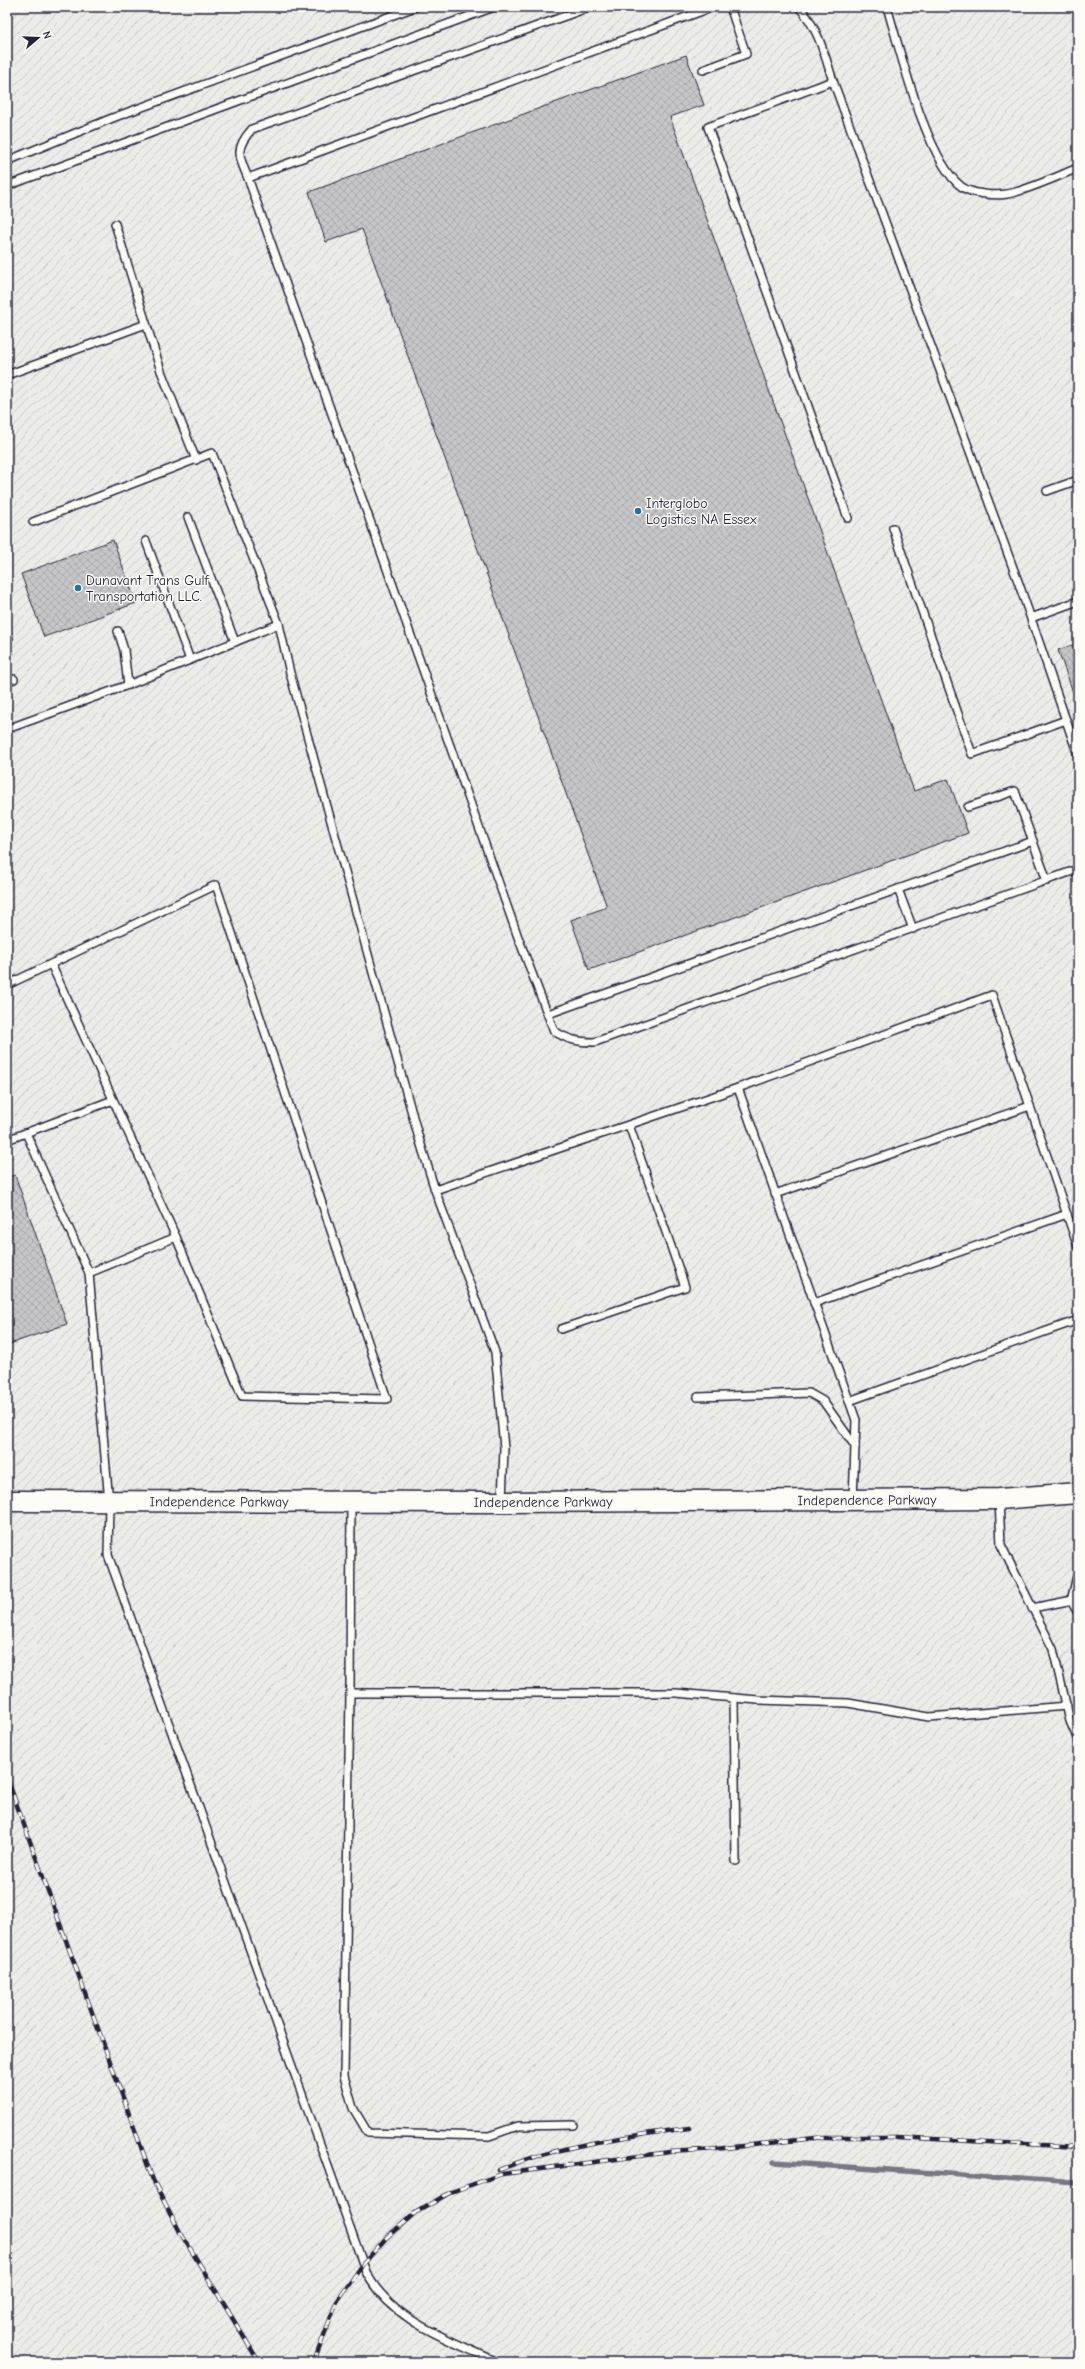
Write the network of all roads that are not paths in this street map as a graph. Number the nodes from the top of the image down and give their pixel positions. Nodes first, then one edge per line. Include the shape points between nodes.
1 (415, 7) edge
2 (494, 7) edge
3 (590, 7) edge
4 (713, 7) edge
5 (730, 7) edge
6 (799, 7) edge
7 (887, 7) edge
8 (703, 70) dead end
9 (833, 81) junction
10 (7, 161) edge
11 (1078, 168) edge
12 (248, 178) junction
13 (7, 186) edge
14 (116, 224) dead end
15 (146, 324) junction
16 (7, 375) edge
17 (196, 460) junction
18 (1078, 480) edge
19 (1047, 491) dead end
20 (188, 517) dead end
21 (848, 518) dead end
22 (33, 522) dead end
23 (894, 528) dead end
24 (146, 541) dead end
25 (1078, 601) edge
26 (1031, 618) junction
27 (279, 624) junction
28 (118, 631) dead end
29 (235, 642) junction
30 (190, 660) junction
31 (128, 685) junction
32 (1066, 720) junction
33 (7, 729) edge
34 (1078, 755) edge
35 (968, 807) dead end
36 (1033, 841) junction
37 (1078, 869) edge
38 (1047, 880) junction
39 (898, 889) junction
40 (913, 929) junction
41 (51, 964) junction
42 (7, 985) edge
43 (548, 1014) junction
44 (738, 1088) junction
45 (113, 1100) junction
46 (1030, 1106) junction
47 (629, 1125) junction
48 (26, 1132) junction
49 (7, 1140) edge
50 (435, 1190) junction
51 (775, 1194) junction
52 (1067, 1214) junction
53 (176, 1237) junction
54 (1078, 1247) edge
55 (89, 1273) junction
56 (814, 1303) junction
57 (1078, 1320) edge
58 (561, 1329) dead end
59 (698, 1397) dead end
60 (849, 1401) junction
61 (855, 1446) junction
62 (1078, 1493) edge
63 (999, 1499) junction
64 (853, 1500) junction
65 (7, 1501) edge
66 (351, 1501) junction
67 (109, 1502) junction
68 (502, 1502) junction
69 (1078, 1572) edge
70 (1075, 1600) edge
71 (1032, 1608) junction
72 (1078, 1613) edge
73 (350, 1693) junction
74 (734, 1698) junction
75 (1067, 1706) junction
76 (1078, 1740) edge
77 (736, 1861) dead end
78 (574, 2125) dead end
79 (497, 2362) edge

1 - 10 lane via 115,117
2 - 13 lane
3 - 12 lane via 252,129 240,143 240,160
4 - 12 lane
5 - 8 lane via 746,54
6 - 9 lane via 806,15 820,43
7 - 11 lane via 923,121 941,164 963,188 986,194 1007,194
9 - 21 lane via 708,127
9 - 26 lane
12 - 43 lane via 518,937
14 - 15 lane
15 - 16 lane
15 - 17 lane via 161,371
17 - 22 lane
17 - 27 lane via 212,454
18 - 19 lane
20 - 29 lane
23 - 32 lane via 972,754
24 - 30 lane
25 - 26 lane
26 - 32 lane
27 - 29 lane
27 - 50 lane via 292,680
28 - 31 lane via 124,650
29 - 30 lane
30 - 31 lane
31 - 33 lane
32 - 34 lane
35 - 36 lane via 1015,791
36 - 38 lane
36 - 39 lane
37 - 38 lane
38 - 40 lane
39 - 40 lane
39 - 43 lane
40 - 43 lane via 595,1042 578,1042 565,1038 554,1031
41 - 42 lane
41 - 45 lane
41 - 53 lane via 216,885 387,1399 242,1396
44 - 46 lane via 992,995
44 - 47 lane
44 - 51 lane
45 - 48 lane
45 - 53 lane
46 - 51 lane
46 - 52 lane
47 - 50 lane
47 - 58 lane via 685,1287
48 - 49 lane
48 - 55 lane
50 - 68 lane via 494,1352 504,1448
51 - 56 lane
52 - 54 lane
52 - 56 lane
53 - 55 lane
55 - 67 lane
56 - 60 lane
57 - 60 lane
59 - 61 lane via 809,1393 823,1401
60 - 61 lane via 856,1420
61 - 64 lane
62 - 63 main road, Independence Parkway
63 - 64 main road, Independence Parkway
63 - 71 lane via 1001,1545
64 - 68 main road, Independence Parkway
65 - 67 main road, Independence Parkway
66 - 67 main road, Independence Parkway
66 - 68 main road, Independence Parkway
66 - 73 lane
67 - 79 lane via 108,1555 366,2272 375,2290 390,2306 410,2320
69 - 70 lane
70 - 71 lane
70 - 72 lane
71 - 75 lane via 1053,1649
73 - 74 lane via 676,1693
73 - 78 lane via 344,2076 353,2108 368,2133 489,2136 518,2126
74 - 75 lane via 848,1704 929,1717
74 - 77 lane
75 - 76 lane

